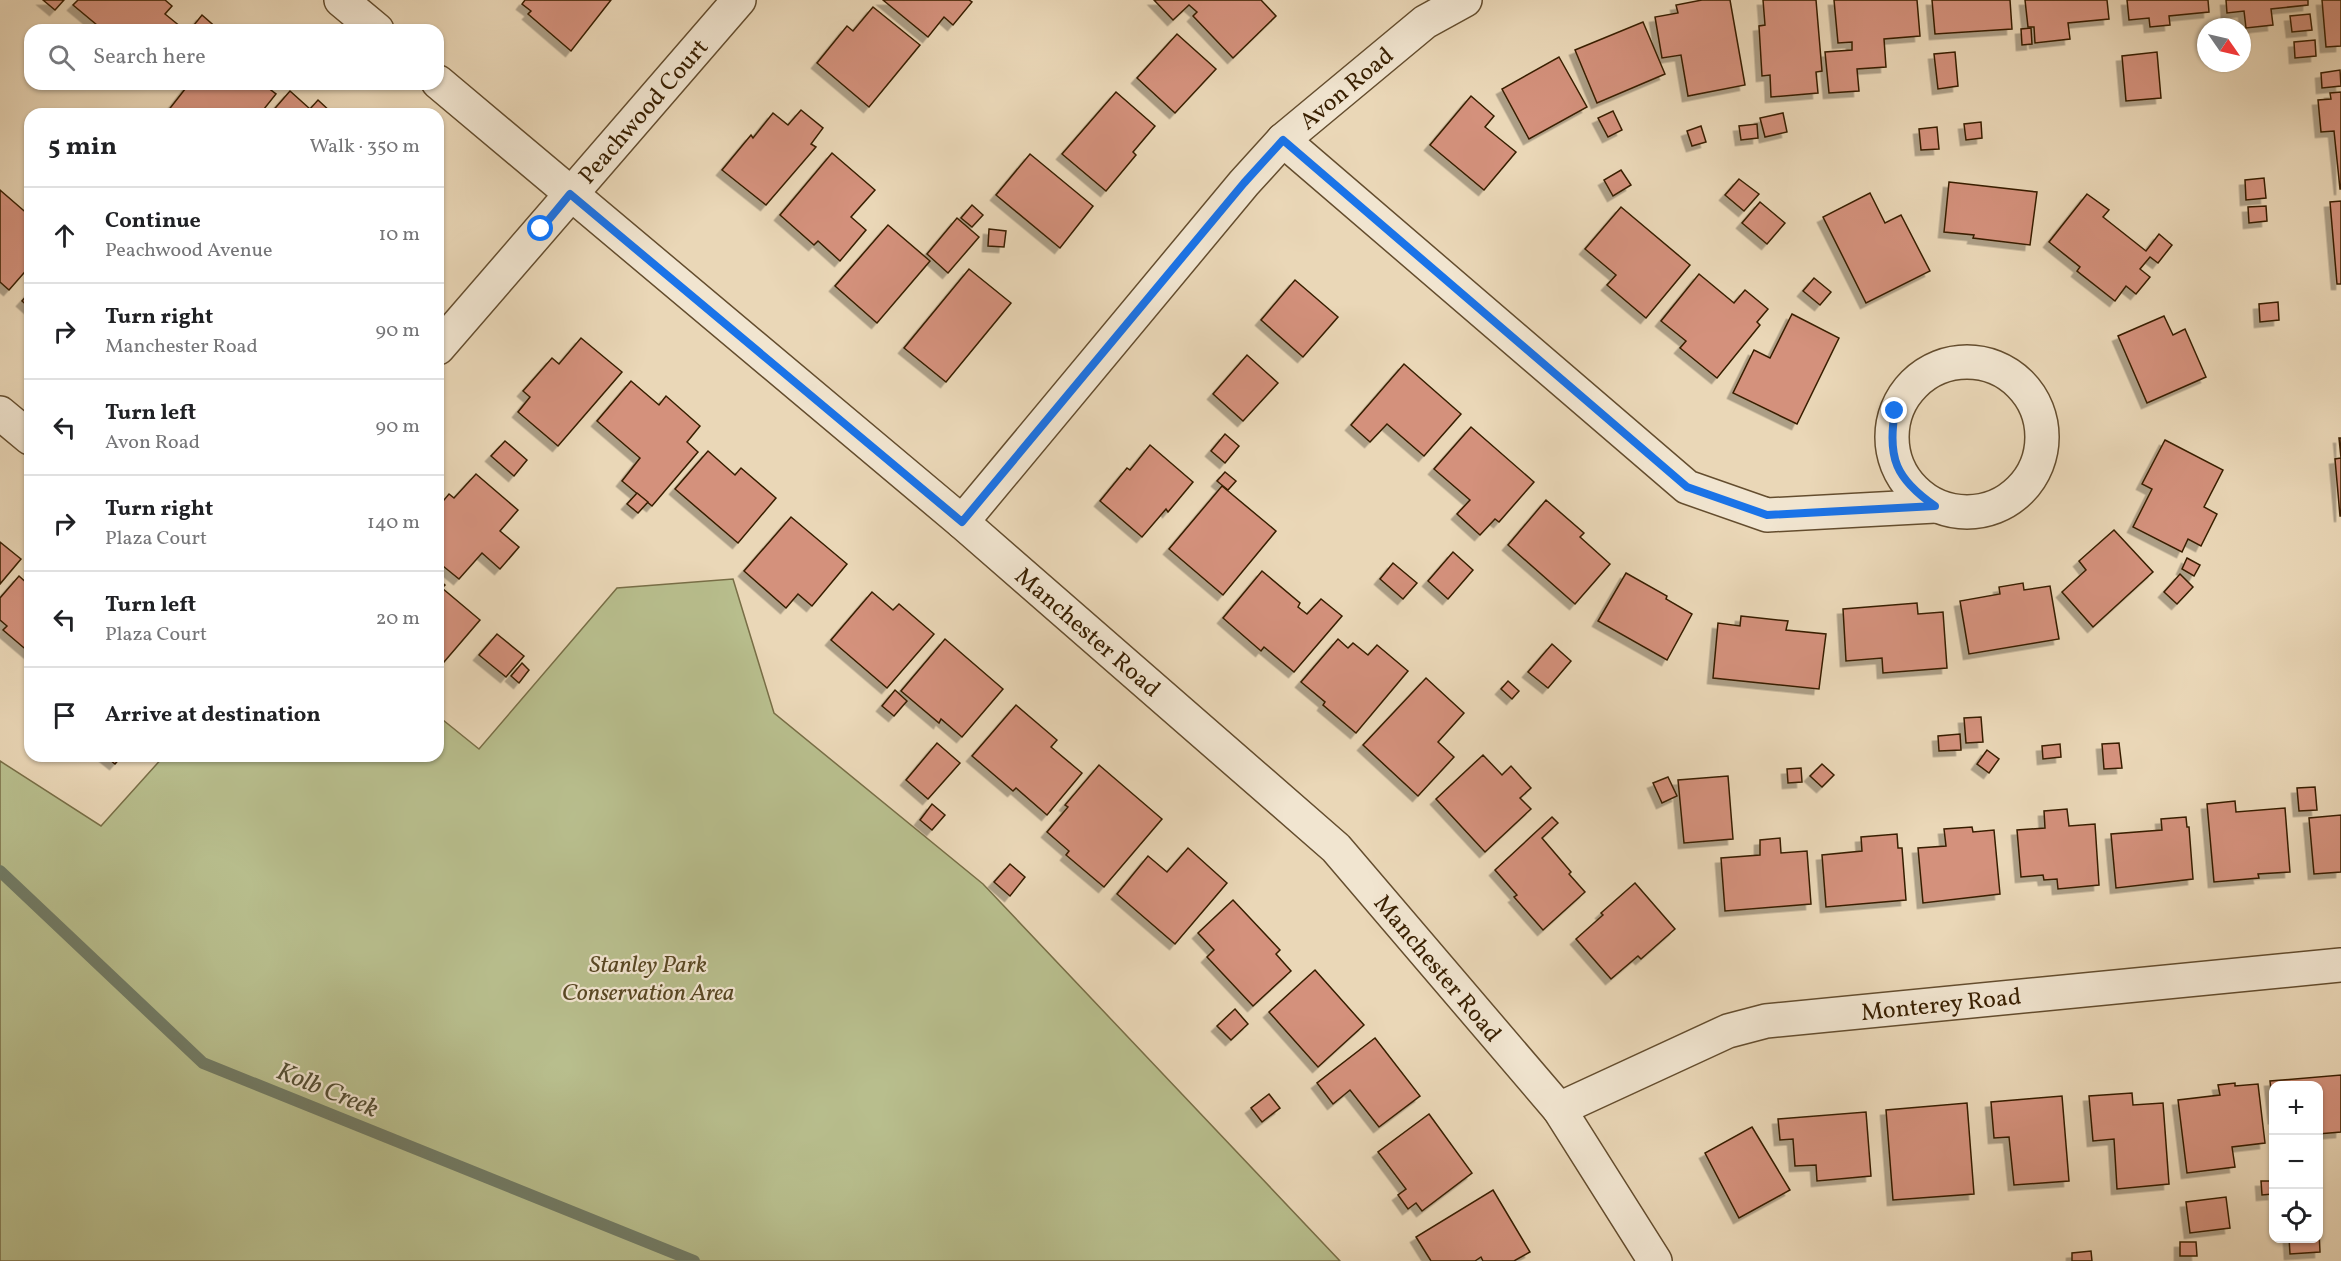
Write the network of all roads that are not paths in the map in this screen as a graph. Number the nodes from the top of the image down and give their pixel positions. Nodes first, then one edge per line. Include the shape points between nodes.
1 (341, 0) edge
2 (739, 0) edge
3 (1466, 0) edge
4 (369, 24) edge
5 (444, 87) edge
6 (1283, 140) junction
7 (570, 194) junction
8 (444, 341) edge
9 (0, 413) edge
10 (24, 433) edge
11 (1935, 506) junction
12 (962, 522) junction
13 (2341, 965) edge
14 (1558, 1109) junction
15 (1655, 1261) edge

1 - 4 street
2 - 7 street, Peachwood Court
3 - 6 street, Avon Road via 1425,22
5 - 7 street, Manchester Road
6 - 11 street via 1687,487 1767,515
6 - 12 street, Avon Road
7 - 8 street, Peachwood Court
7 - 12 street, Manchester Road
9 - 10 street
11 - 11 street via 1960,512 1996,507 2029,481 2043,445 2040,416 2026,388 1995,365 1962,360 1935,367 1921,376 1895,411 1891,437 1895,463 1914,491
12 - 14 street, Manchester Road via 1336,848
13 - 14 street, Monterey Road via 1766,1021 1728,1031
14 - 15 street, Manchester Road

